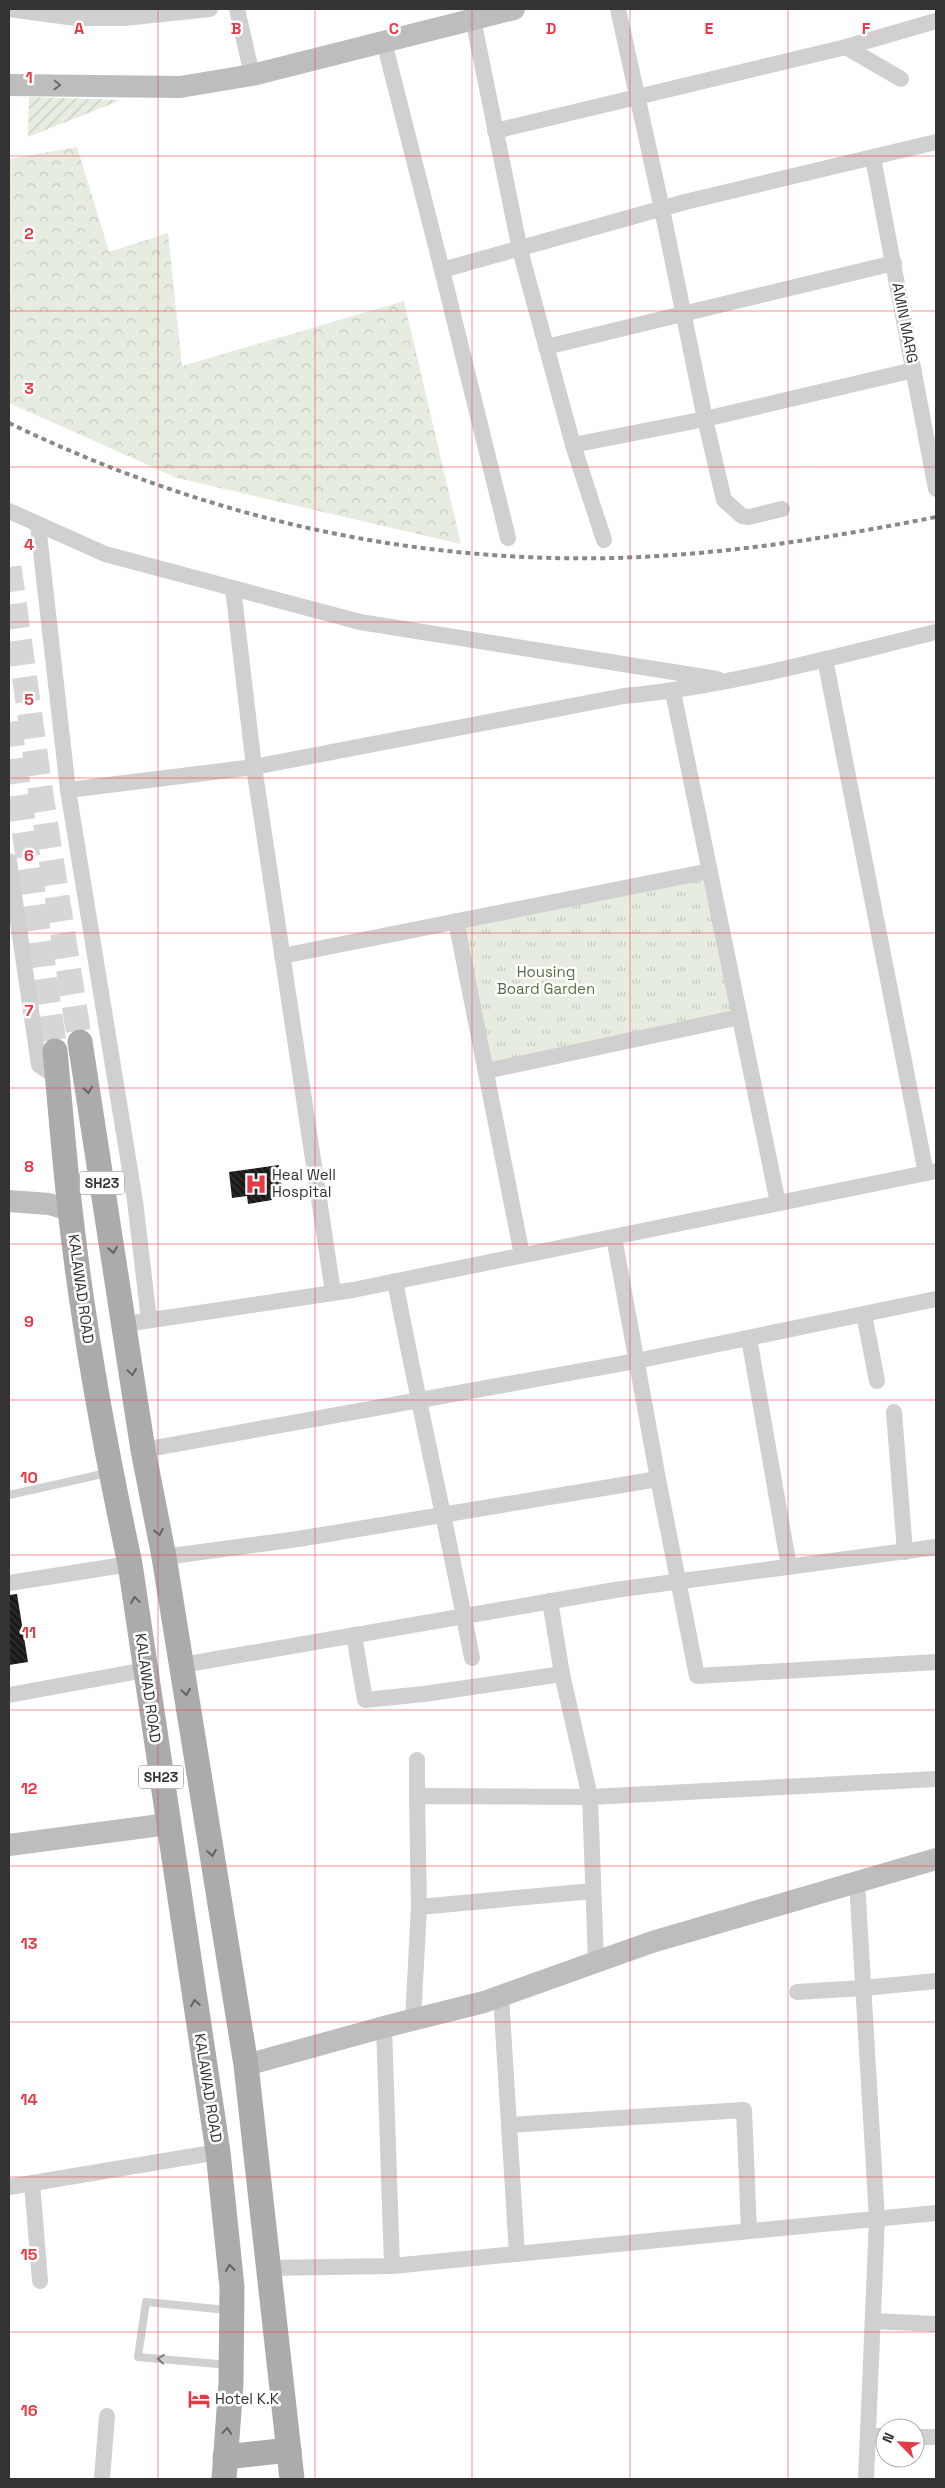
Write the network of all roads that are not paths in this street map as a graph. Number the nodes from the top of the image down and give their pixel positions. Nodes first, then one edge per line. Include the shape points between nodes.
1 (9, 9) edge
2 (210, 9) edge
3 (236, 9) edge
4 (514, 9) edge
5 (618, 9) edge
6 (123, 13) edge
7 (459, 17) edge
8 (936, 21) edge
9 (384, 42) junction
10 (846, 47) junction
11 (252, 75) junction
12 (901, 79) dead end
13 (9, 84) edge
14 (637, 96) junction
15 (495, 131) junction
16 (936, 142) edge
17 (873, 158) junction
18 (662, 209) junction
19 (520, 250) junction
20 (894, 263) junction
21 (442, 270) junction
22 (683, 313) junction
23 (546, 347) junction
24 (914, 370) junction
25 (705, 419) junction
26 (573, 444) junction
27 (936, 488) edge
28 (782, 509) dead end
29 (9, 511) edge
30 (38, 525) junction
31 (508, 538) dead end
32 (604, 540) dead end
33 (232, 588) junction
34 (936, 632) edge
35 (825, 659) junction
36 (732, 681) junction
37 (673, 692) junction
38 (254, 767) junction
39 (68, 790) junction
40 (9, 861) edge
41 (710, 871) junction
42 (456, 921) junction
43 (282, 956) junction
44 (740, 1017) junction
45 (80, 1042) tunnel mouth
46 (55, 1051) tunnel mouth
47 (486, 1070) junction
48 (58, 1077) junction
49 (931, 1172) edge
50 (9, 1201) edge
51 (778, 1203) junction
52 (70, 1210) junction
53 (614, 1236) junction
54 (522, 1255) junction
55 (395, 1282) junction
56 (333, 1292) junction
57 (936, 1300) edge
58 (864, 1314) junction
59 (149, 1320) junction
60 (125, 1324) junction
61 (749, 1338) junction
62 (636, 1361) junction
63 (877, 1381) dead end
64 (417, 1400) junction
65 (894, 1412) dead end
66 (144, 1450) junction
67 (111, 1473) junction
68 (658, 1479) junction
69 (9, 1495) edge
70 (444, 1515) junction
71 (936, 1548) edge
72 (905, 1552) junction
73 (164, 1558) junction
74 (130, 1564) junction
75 (789, 1567) junction
76 (678, 1582) junction
77 (9, 1583) edge
78 (550, 1601) junction
79 (464, 1616) junction
80 (354, 1635) junction
81 (472, 1658) dead end
82 (936, 1662) edge
83 (182, 1665) junction
84 (145, 1670) junction
85 (562, 1674) junction
86 (9, 1695) edge
87 (417, 1760) dead end
88 (936, 1779) edge
89 (417, 1796) junction
90 (590, 1797) junction
91 (168, 1824) junction
92 (9, 1845) edge
93 (936, 1859) edge
94 (857, 1882) junction
95 (593, 1891) junction
96 (419, 1906) junction
97 (596, 1962) junction
98 (936, 1981) edge
99 (864, 1988) junction
100 (797, 1992) dead end
101 (501, 1996) junction
102 (413, 2020) junction
103 (384, 2027) junction
104 (246, 2065) junction
105 (509, 2125) junction
106 (218, 2152) junction
107 (32, 2183) junction
108 (9, 2187) edge
109 (936, 2213) edge
110 (877, 2219) junction
111 (749, 2231) junction
112 (517, 2254) junction
113 (392, 2266) junction
114 (267, 2268) junction
115 (40, 2281) dead end
116 (231, 2311) junction
117 (874, 2321) junction
118 (936, 2324) edge
119 (231, 2365) junction
120 (107, 2416) dead end
121 (877, 2418) edge
122 (875, 2444) edge
123 (289, 2450) junction
124 (224, 2468) edge
125 (102, 2479) edge
126 (292, 2479) edge
127 (866, 2479) edge

1 - 6 street via 76,18
2 - 6 street
3 - 11 street
4 - 7 street
5 - 14 street
7 - 9 street
7 - 15 street
8 - 10 street
9 - 11 street
9 - 21 street
10 - 12 street
10 - 14 street
13 -> 11 street via 180,87
14 - 15 street
14 - 18 street
15 - 19 street
16 - 17 street
17 - 18 street
17 - 20 street, AMIN MARG
18 - 19 street
18 - 22 street
19 - 21 street
19 - 23 street
20 - 22 street
20 - 24 street, AMIN MARG
21 - 31 street
22 - 23 street
22 - 25 street
23 - 26 street
24 - 25 street
24 - 27 street, AMIN MARG
25 - 26 street
25 - 28 street via 724,500 742,516
26 - 32 street
29 - 30 street
30 - 33 street via 105,554
30 - 39 street
33 - 36 street via 360,622
33 - 38 street
34 - 35 street
35 - 36 street
35 - 49 street
36 - 37 street
37 - 38 street via 624,696
37 - 41 street
38 - 39 street
38 - 43 street
39 - 59 street via 135,1201
40 - 48 street via 39,1065
41 - 42 street
41 - 44 street
42 - 43 street
42 - 47 street
43 - 56 street
44 - 47 street
44 - 51 street
45 -> 60 main road, SH23
46 - 48 main road, SH23
47 - 54 street
48 - 52 main road, KALAWAD ROAD / SH23
49 - 51 street
50 - 52 street via 49,1204
51 - 53 street
52 - 67 main road, KALAWAD ROAD / SH23 via 90,1357
53 - 54 street
53 - 62 street
54 - 55 street
55 - 56 street
55 - 64 street
56 - 59 street
57 - 58 street
58 - 61 street
58 - 63 street
59 - 60 street
60 -> 66 main road, SH23
61 - 62 street
61 - 75 street
62 - 64 street
62 - 68 street
64 - 66 street
64 - 70 street
65 - 72 street
66 -> 73 main road, SH23
67 - 69 lane
67 - 74 main road, KALAWAD ROAD / SH23
68 - 70 street
68 - 76 street
70 - 73 street
70 - 79 street
71 - 72 street
72 - 75 street
73 - 83 main road, SH23
74 - 77 street
84 -> 74 main road, KALAWAD ROAD / SH23
75 - 76 street
76 - 78 street
76 - 82 street via 697,1676
78 - 79 street
78 - 85 street
79 - 80 street
79 - 81 street
80 - 83 street
80 - 85 street via 365,1700
83 -> 104 main road, SH23
84 - 86 street
84 - 91 main road, KALAWAD ROAD / SH23
85 - 90 street
87 - 89 street
88 - 90 street
89 - 90 street
89 - 96 street
90 - 95 street
91 - 92 street
106 -> 91 main road, KALAWAD ROAD / SH23
93 - 94 street
94 - 97 street via 652,1942
94 - 99 street
95 - 96 street
95 - 97 street
96 - 102 street
97 - 101 street
98 - 99 street
99 - 100 street
99 - 110 street
101 - 102 street
101 - 105 street
102 - 103 street
103 - 104 street
103 - 113 street
104 - 114 main road, SH23
105 - 111 street via 744,2110
105 - 112 street
106 - 107 street
116 -> 106 main road, KALAWAD ROAD / SH23 via 232,2288
107 - 108 street
107 - 115 street
109 - 110 street
110 - 111 street
110 - 117 street
111 - 112 street
112 - 113 street
113 - 114 street
114 - 123 main road, SH23
116 - 119 main road, KALAWAD ROAD / SH23
119 -> 116 lane via 138,2357 146,2302
117 - 118 street
117 - 121 street
124 -> 119 main road, KALAWAD ROAD / SH23
120 - 125 street
122 - 127 street
123 - 124 main road, SH23
123 - 126 main road, SH23

